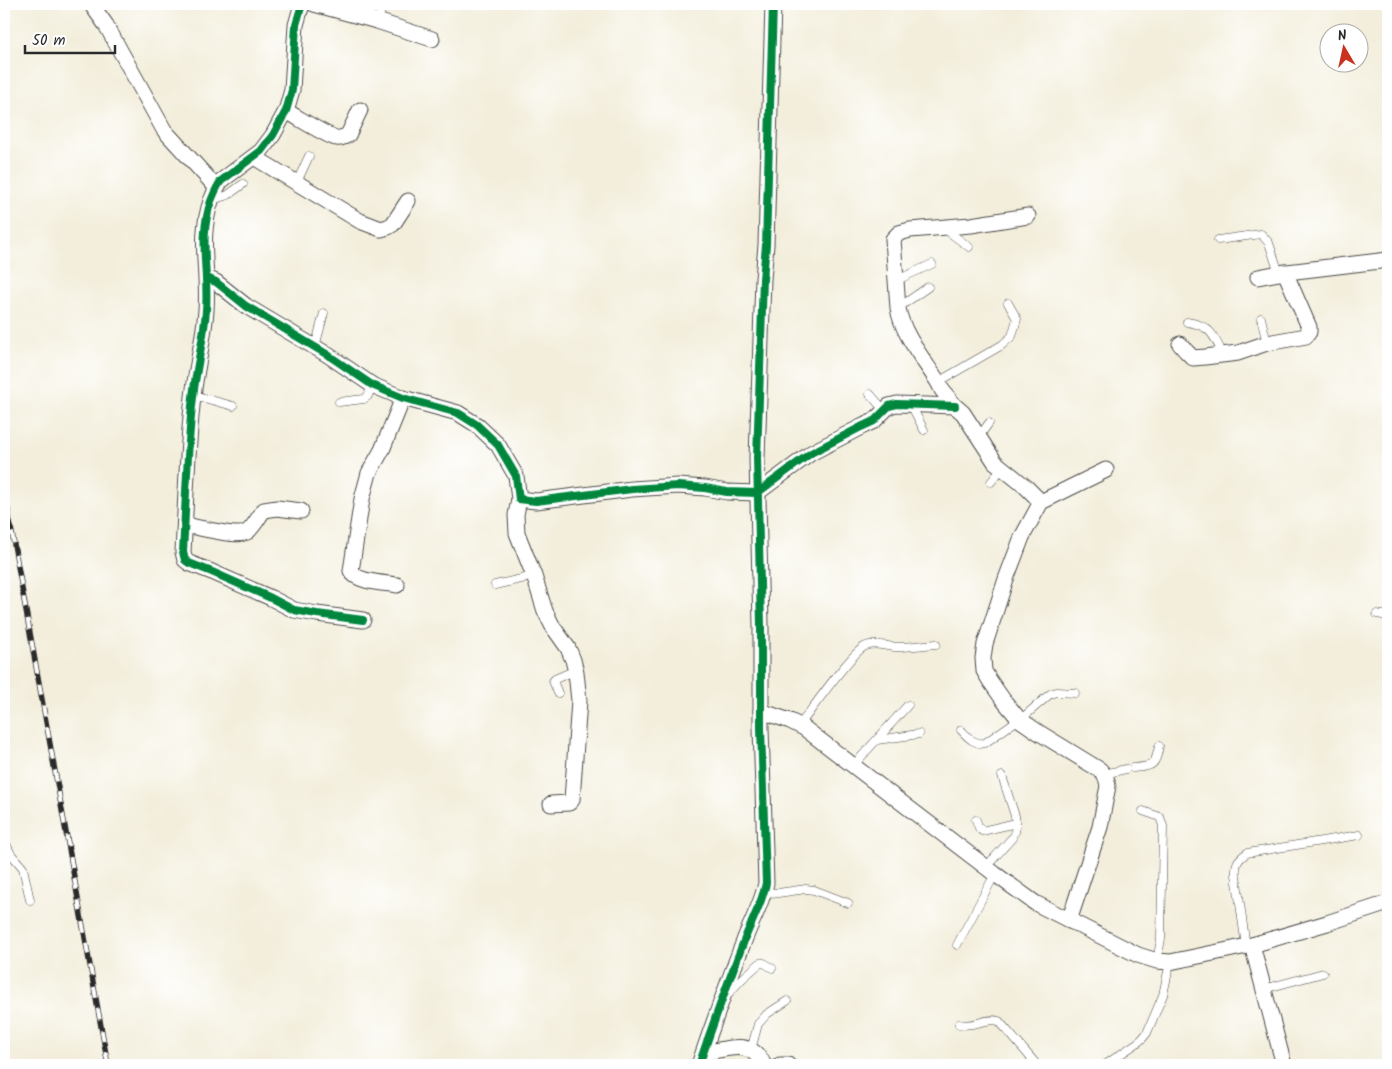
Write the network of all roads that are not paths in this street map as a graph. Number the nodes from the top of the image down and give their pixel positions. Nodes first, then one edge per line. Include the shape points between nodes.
1 (90, 4) edge
2 (302, 4) edge
3 (314, 4) edge
4 (384, 4) edge
5 (773, 4) edge
6 (377, 21) junction
7 (432, 40) dead end
8 (360, 110) dead end
9 (286, 111) junction
10 (309, 156) dead end
11 (254, 157) junction
12 (297, 182) junction
13 (244, 184) dead end
14 (214, 194) junction
15 (408, 201) dead end
16 (1028, 216) dead end
17 (943, 228) junction
18 (1218, 240) dead end
19 (969, 247) dead end
20 (1388, 260) edge
21 (932, 264) dead end
22 (1282, 272) junction
23 (1258, 277) dead end
24 (207, 278) junction
25 (895, 281) junction
26 (928, 288) dead end
27 (1008, 303) dead end
28 (898, 308) junction
29 (324, 313) dead end
30 (1261, 318) dead end
31 (1187, 322) dead end
32 (1180, 344) dead end
33 (1267, 344) junction
34 (315, 347) junction
35 (1223, 355) junction
36 (938, 382) junction
37 (372, 385) junction
38 (870, 394) dead end
39 (193, 395) junction
40 (403, 398) junction
41 (339, 402) dead end
42 (911, 405) junction
43 (233, 406) dead end
44 (955, 406) junction
45 (884, 410) junction
46 (990, 423) dead end
47 (924, 430) dead end
48 (978, 438) junction
49 (1002, 468) junction
50 (1106, 470) dead end
51 (991, 482) dead end
52 (757, 493) junction
53 (519, 499) junction
54 (1041, 502) junction
55 (301, 511) dead end
56 (185, 525) junction
57 (534, 576) junction
58 (494, 584) dead end
59 (397, 585) dead end
60 (1377, 614) dead end
61 (1388, 616) edge
62 (363, 620) dead end
63 (936, 644) dead end
64 (576, 670) junction
65 (558, 693) dead end
66 (1075, 693) dead end
67 (908, 705) dead end
68 (761, 712) junction
69 (1019, 720) junction
70 (799, 726) junction
71 (961, 730) dead end
72 (920, 734) dead end
73 (877, 740) junction
74 (1159, 746) dead end
75 (854, 766) junction
76 (1104, 774) junction
77 (1002, 776) dead end
78 (551, 804) dead end
79 (1143, 811) dead end
80 (976, 820) dead end
81 (1016, 823) junction
82 (1359, 835) dead end
83 (4, 840) edge
84 (991, 870) junction
85 (764, 892) junction
86 (30, 900) dead end
87 (848, 903) dead end
88 (1388, 903) edge
89 (1069, 921) junction
90 (957, 945) dead end
91 (1249, 946) junction
92 (1163, 961) junction
93 (772, 968) dead end
94 (1323, 973) dead end
95 (1264, 989) junction
96 (722, 1000) junction
97 (787, 1001) dead end
98 (959, 1024) dead end
99 (751, 1050) junction
100 (701, 1059) edge
101 (764, 1065) edge
102 (780, 1065) edge
103 (788, 1065) edge
104 (1037, 1065) edge
105 (1104, 1065) edge
106 (1284, 1065) edge

1 - 14 street via 106,25 164,130
2 - 9 street via 296,25 292,90
3 - 6 street
4 - 6 lane
5 - 52 street
6 - 7 street
8 - 9 street via 348,135 340,138
9 - 11 street via 273,135
10 - 12 lane
11 - 12 street
11 - 14 street via 221,181
12 - 15 street via 360,221 381,229 393,224
13 - 14 lane via 228,195
14 - 24 street via 207,212 204,238
16 - 17 street
17 - 19 lane
17 - 25 street via 910,230 895,236
18 - 22 lane via 1261,234 1269,243
20 - 22 street
21 - 25 lane
22 - 23 street
22 - 33 street via 1309,332 1306,336
24 - 34 street via 246,306
24 - 39 street via 206,311
25 - 28 street
26 - 28 lane
27 - 36 lane via 1017,319 1012,336
28 - 36 street via 906,332
29 - 34 lane
30 - 33 lane
31 - 35 lane via 1208,329
32 - 35 street via 1193,358
33 - 35 street
34 - 37 street
36 - 44 street
37 - 40 street
37 - 41 lane via 364,399
38 - 45 lane
39 - 43 lane
39 - 56 street
40 - 53 street via 458,412 477,424 498,445 516,476
40 - 59 street via 369,474 351,572 358,579
42 - 44 street
42 - 45 street via 897,404
42 - 47 lane
44 - 48 street
45 - 52 street via 874,421 811,453
46 - 48 lane
48 - 49 street
49 - 51 lane
49 - 54 street
50 - 54 street
52 - 53 street via 678,486 536,501
52 - 68 street
53 - 57 street via 517,533
54 - 69 street via 1022,537 1006,579 983,658 984,671
55 - 56 street via 264,510 244,533
56 - 62 street via 183,552 189,563 294,610
57 - 58 lane
57 - 64 street via 545,611 568,648
60 - 61 lane
63 - 70 lane via 875,644 860,649
64 - 65 lane via 553,681
64 - 78 street via 579,701 572,800 565,804
66 - 69 lane via 1050,694
67 - 73 lane
68 - 70 street
68 - 85 street
69 - 71 lane via 980,744
69 - 76 street
70 - 75 street
72 - 73 lane
73 - 75 lane
74 - 76 lane via 1153,764
75 - 84 street
76 - 89 street via 1108,786 1100,826
77 - 81 lane
79 - 92 lane via 1160,817 1163,826
80 - 81 lane via 982,831
81 - 84 lane via 1013,835
82 - 91 lane via 1246,853 1239,859 1235,865
83 - 86 lane via 23,868
84 - 89 street via 1036,903
84 - 90 lane
85 - 87 lane via 814,890
85 - 96 street
88 - 91 street
89 - 92 street via 1138,955
91 - 92 street
91 - 95 street
92 - 105 lane via 1163,995 1147,1033 1137,1044
93 - 96 lane via 760,963
94 - 95 lane
95 - 106 street
96 - 100 street
97 - 99 lane via 758,1024
98 - 104 lane via 966,1026 999,1021
99 - 100 street via 738,1047
99 - 101 street
102 - 103 street

